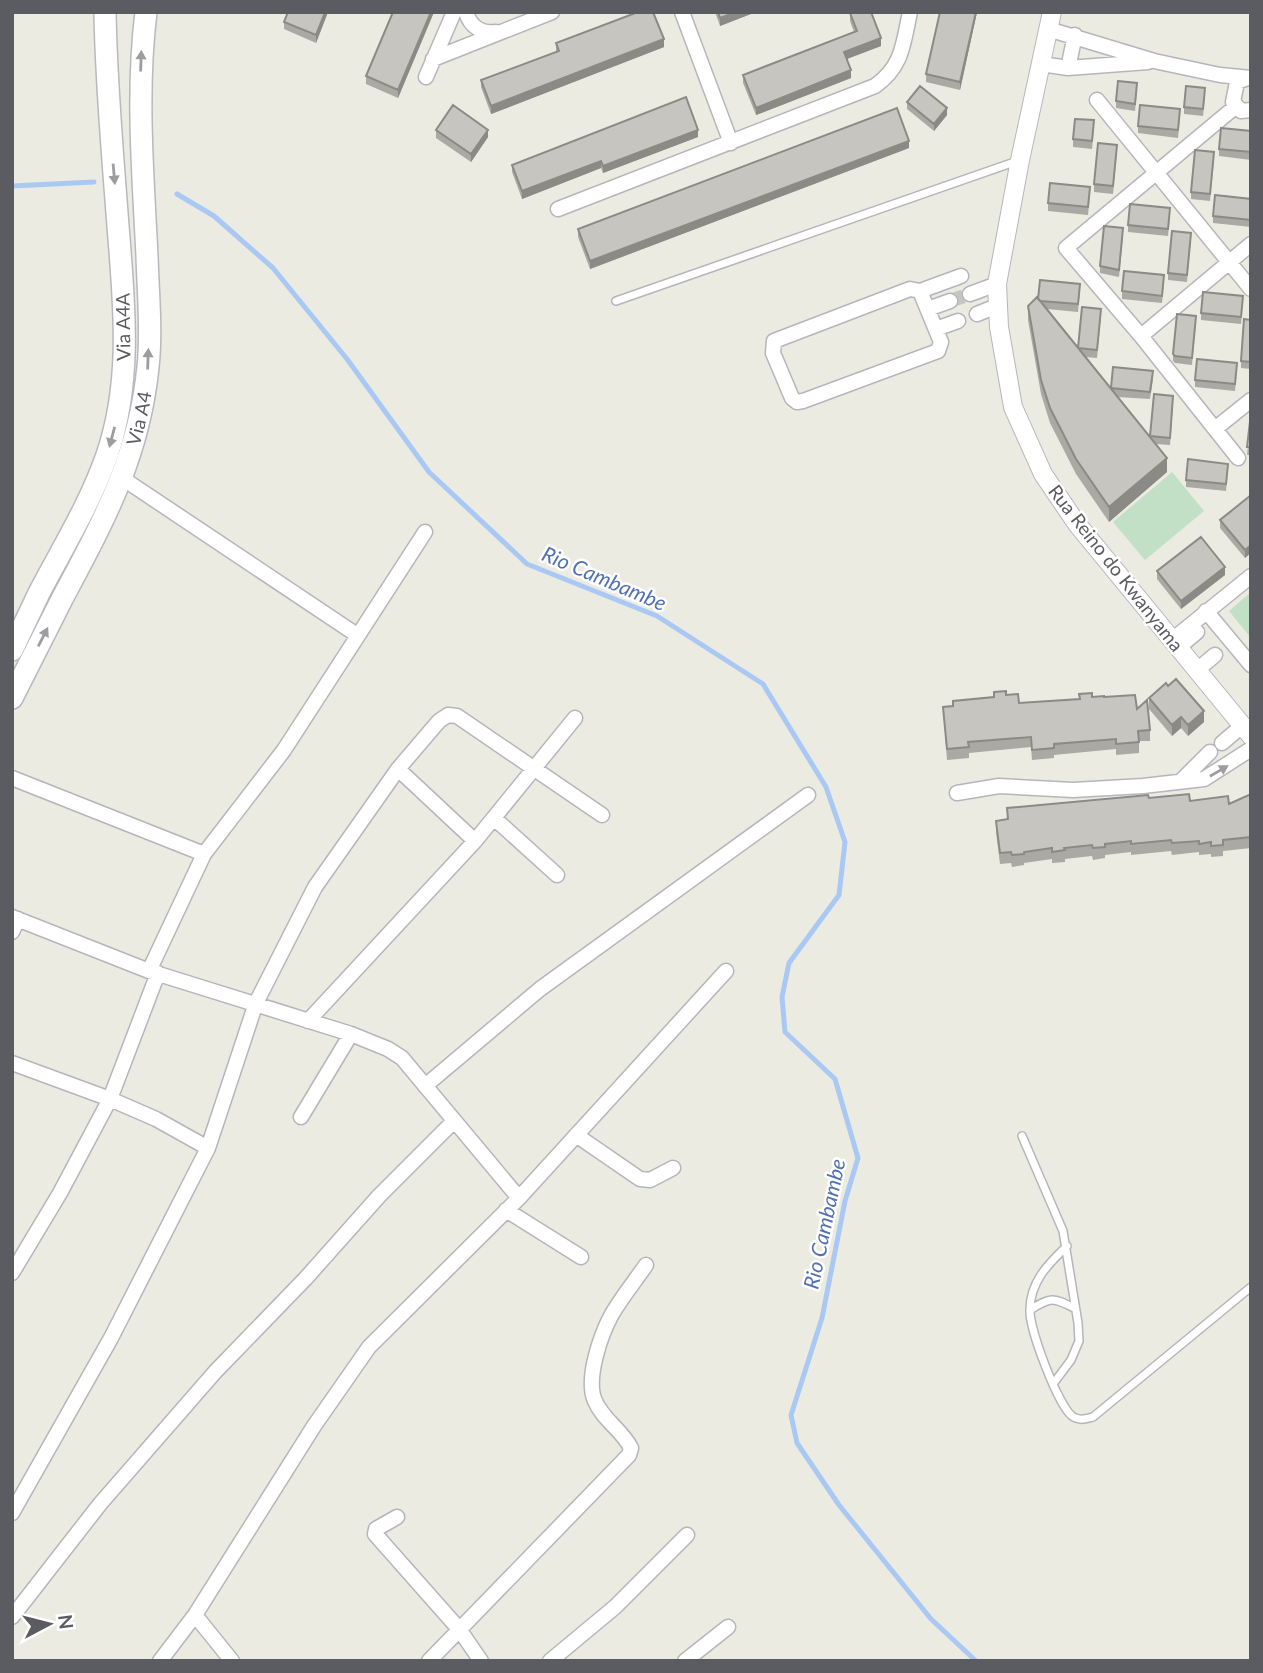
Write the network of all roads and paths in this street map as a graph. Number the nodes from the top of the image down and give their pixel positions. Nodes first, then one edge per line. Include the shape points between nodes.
1 (105, 12) edge
2 (146, 12) edge
3 (454, 12) edge
4 (466, 12) edge
5 (552, 12) edge
6 (682, 12) edge
7 (910, 12) edge
8 (1050, 20) edge
9 (501, 31) junction
10 (1075, 36) junction
11 (433, 59) junction
12 (1154, 61) junction
13 (1041, 64) junction
14 (1068, 68) junction
15 (1220, 75) junction
16 (426, 77) dead end
17 (1249, 78) edge
18 (1234, 89) junction
19 (1097, 100) dead end
20 (1235, 107) junction
21 (1251, 110) edge
22 (731, 143) junction
23 (1020, 160) junction
24 (1157, 174) junction
25 (558, 209) dead end
26 (1251, 244) edge
27 (1229, 263) junction
28 (961, 276) dead end
29 (997, 284) junction
30 (1251, 289) edge
31 (920, 291) junction
32 (970, 294) tunnel mouth
33 (616, 301) dead end
34 (950, 301) tunnel mouth
35 (997, 306) junction
36 (928, 309) junction
37 (977, 314) dead end
38 (958, 321) dead end
39 (936, 329) junction
40 (1141, 336) junction
41 (1251, 400) edge
42 (1216, 428) junction
43 (1238, 458) dead end
44 (122, 478) junction
45 (425, 532) dead end
46 (1251, 576) edge
47 (1205, 622) junction
48 (357, 635) junction
49 (1175, 644) junction
50 (1223, 648) junction
51 (12, 650) edge
52 (1251, 664) edge
53 (1197, 670) junction
54 (12, 698) edge
55 (575, 718) dead end
56 (1247, 731) edge
57 (1251, 750) edge
58 (398, 769) junction
59 (535, 769) junction
60 (12, 778) edge
61 (1182, 780) junction
62 (957, 793) dead end
63 (808, 795) dead end
64 (602, 815) dead end
65 (494, 818) junction
66 (475, 841) junction
67 (204, 854) junction
68 (558, 875) dead end
69 (14, 922) edge
70 (726, 971) dead end
71 (154, 972) junction
72 (256, 1003) junction
73 (308, 1021) junction
74 (351, 1034) junction
75 (12, 1063) edge
76 (425, 1086) junction
77 (110, 1099) junction
78 (301, 1117) dead end
79 (454, 1121) junction
80 (576, 1135) junction
81 (1022, 1136) dead end
82 (208, 1148) junction
83 (673, 1168) dead end
84 (519, 1198) junction
85 (506, 1210) junction
86 (1067, 1246) junction
87 (581, 1257) dead end
88 (646, 1265) dead end
89 (12, 1273) edge
90 (1251, 1287) edge
91 (1074, 1308) junction
92 (1030, 1310) junction
93 (1053, 1384) junction
94 (12, 1513) edge
95 (397, 1517) dead end
96 (687, 1535) dead end
97 (195, 1615) junction
98 (12, 1617) edge
99 (728, 1627) dead end
100 (459, 1629) junction
101 (160, 1661) edge
102 (232, 1661) edge
103 (429, 1661) edge
104 (481, 1661) edge
105 (550, 1661) edge
106 (685, 1661) edge

1 -> 51 main road, Via A4A via 124,296 120,404 107,455 86,505
44 -> 2 main road, Via A4 via 135,442 149,365 140,111
3 - 11 street
4 - 9 street via 476,28
5 - 9 street
6 - 22 street
7 - 22 street via 892,74 876,86
8 - 10 street
8 - 13 street, Rua Reino do Kwanyama
9 - 11 street
10 - 12 street
10 - 14 street
11 - 16 street
12 - 14 street
12 - 15 street
13 - 14 street
13 - 23 street, Rua Reino do Kwanyama
15 - 17 street
15 - 18 street
17 - 18 street via 1240,79
18 - 20 street
19 - 24 street
20 - 21 street
20 - 24 street
22 - 25 street
23 - 29 street, Rua Reino do Kwanyama
23 - 33 lane
24 - 27 street
24 - 40 street via 1066,248
26 - 27 street
27 - 30 street
27 - 40 street
28 - 31 street
29 - 32 street
29 - 35 street, Rua Reino do Kwanyama
31 - 36 street
31 - 39 street via 909,289 774,341 772,353 792,398 800,402 935,352 941,342
34 - 36 street
35 - 37 street
35 - 49 street, Rua Reino do Kwanyama via 1013,407 1043,474 1077,524
36 - 39 street
38 - 39 street
40 - 42 street
41 - 42 street
42 - 43 street
44 - 48 street
54 -> 44 main road, Via A4
45 - 48 street
46 - 47 street
47 - 49 street
47 - 49 street
47 - 50 street
48 - 67 street via 284,750
49 - 53 street, Rua Reino do Kwanyama
50 - 52 street
50 - 53 street
53 - 56 street, Rua Reino do Kwanyama
55 - 59 street
56 - 61 street via 1216,748
61 -> 57 street via 1204,779
58 - 59 street via 448,715 457,716
58 - 66 street
58 - 72 street via 315,887
59 - 64 street
59 - 65 street
60 - 67 street
61 - 62 street via 1073,790 999,786
63 - 76 street via 540,989
65 - 66 street
65 - 68 street
66 - 73 street
67 - 71 street
69 - 71 street
70 - 80 street
71 - 72 street
71 - 77 street
72 - 73 street
72 - 82 street
73 - 74 street
74 - 76 street via 402,1058
74 - 78 street
75 - 77 street
76 - 79 street
77 - 82 street
77 - 89 street
79 - 84 street
79 - 98 street via 215,1372 100,1504
80 - 83 street via 640,1179 650,1180
80 - 84 street
81 - 86 lane
82 - 94 street via 111,1338
84 - 85 street
85 - 87 street
85 - 97 street via 369,1347
86 - 91 lane
86 - 92 lane via 1041,1272
88 - 100 street via 612,1314 592,1376 594,1400 627,1439 629,1455
90 - 93 lane via 1093,1417 1081,1420 1070,1414
91 - 92 lane via 1057,1299 1045,1300
91 - 93 lane via 1079,1341
92 - 93 lane via 1032,1329
95 - 100 street via 375,1534
96 - 105 street via 615,1607
97 - 101 street
97 - 102 street
99 - 106 street
100 - 103 street
100 - 104 street

